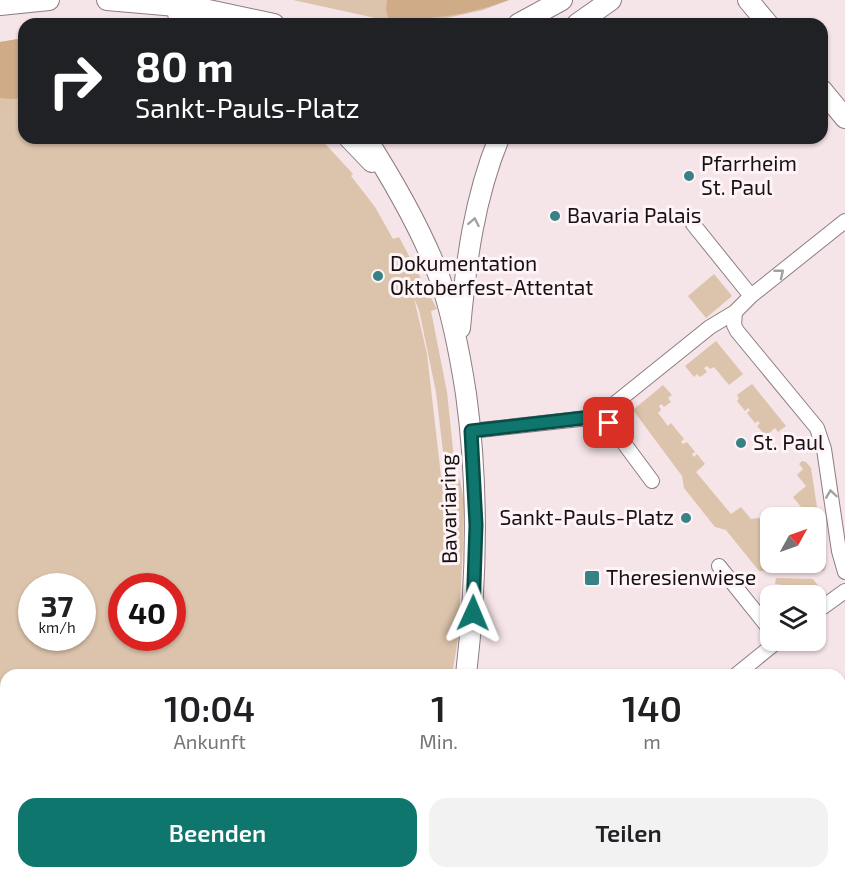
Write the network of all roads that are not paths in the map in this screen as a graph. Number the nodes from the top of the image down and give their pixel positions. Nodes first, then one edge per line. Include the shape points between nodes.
1 (49, 0) edge
2 (107, 0) edge
3 (611, 0) edge
4 (748, 0) edge
5 (132, 2) junction
6 (560, 2) edge
7 (0, 5) edge
8 (186, 18) edge
9 (246, 18) edge
10 (529, 18) edge
11 (586, 18) edge
12 (763, 18) edge
13 (828, 97) edge
14 (845, 118) edge
15 (354, 144) edge
16 (369, 144) edge
17 (497, 144) edge
18 (397, 192) junction
19 (845, 221) edge
20 (693, 224) dead end
21 (752, 296) junction
22 (735, 312) junction
23 (458, 342) junction
24 (598, 417) junction
25 (471, 431) junction
26 (652, 481) dead end
27 (719, 566) dead end
28 (845, 572) edge
29 (845, 591) edge
30 (826, 605) edge
31 (760, 617) edge
32 (766, 651) edge
33 (467, 669) edge
34 (744, 669) edge

1 - 7 street
2 - 5 street
3 - 11 street
4 - 12 street
5 - 8 street
5 - 9 street via 198,8
6 - 10 street
13 - 14 street
15 - 18 street, Bavariaring
16 - 18 street, Bavariaring
23 -> 17 street, Bavariaring via 474,223
18 - 23 street, Bavariaring via 439,276
21 -> 19 street
20 - 21 street
21 - 22 street
22 - 24 street via 710,327
28 -> 22 street via 821,439 809,417 737,331
23 - 25 street, Bavariaring
24 - 25 street
24 - 26 street via 609,423
25 - 33 street, Bavariaring via 476,525
27 - 31 street
29 - 30 street
32 - 34 street

